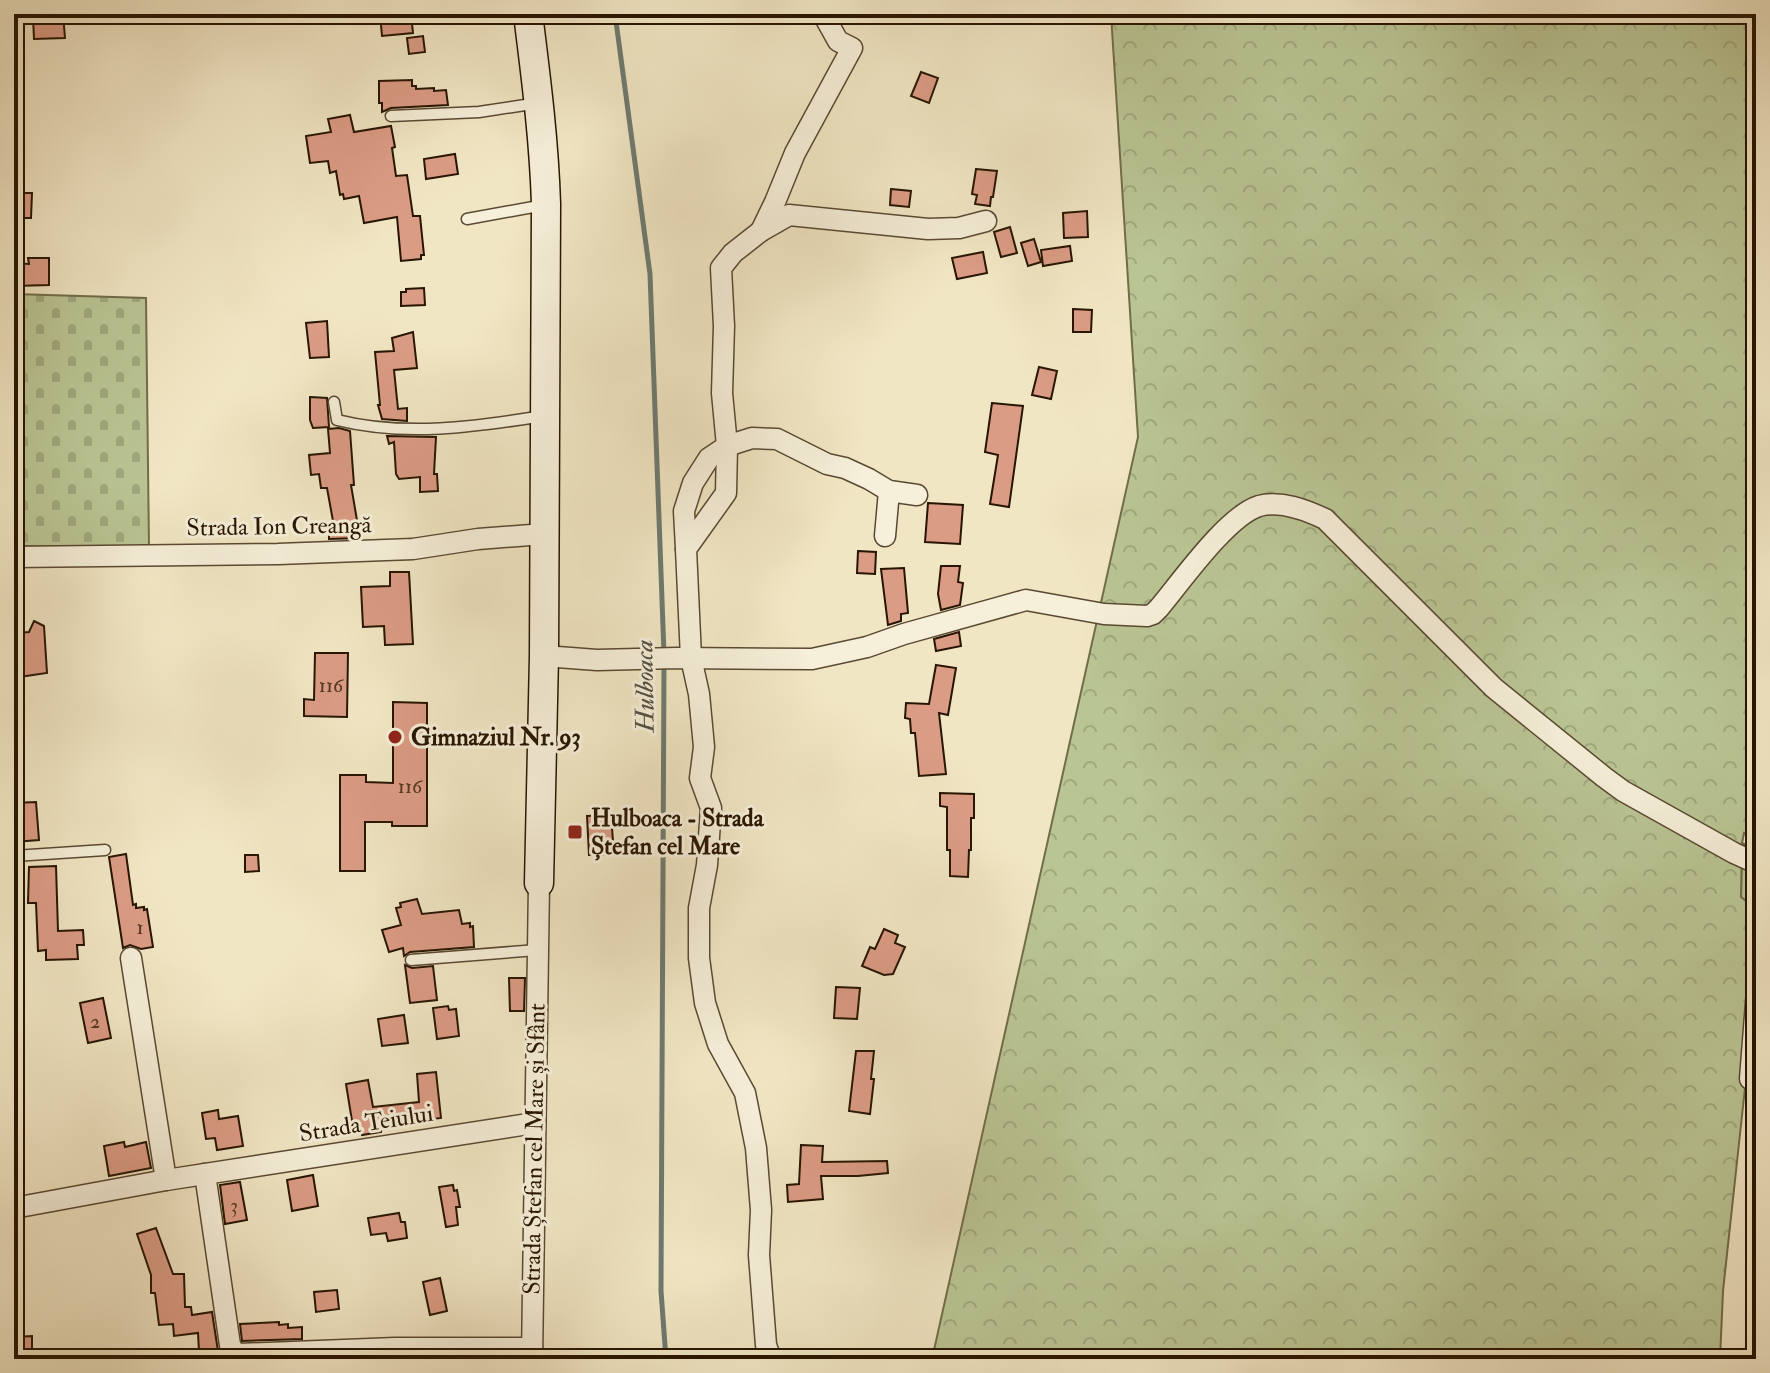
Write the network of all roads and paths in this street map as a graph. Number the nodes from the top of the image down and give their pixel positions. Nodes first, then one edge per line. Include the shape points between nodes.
1 (528, 14) edge
2 (823, 14) edge
3 (540, 102) junction
4 (391, 116) dead end
5 (546, 204) junction
6 (467, 219) dead end
7 (986, 221) dead end
8 (761, 231) junction
9 (334, 402) dead end
10 (545, 416) junction
11 (727, 446) junction
12 (889, 491) junction
13 (917, 495) dead end
14 (544, 534) junction
15 (885, 536) dead end
16 (686, 549) junction
17 (14, 557) edge
18 (544, 656) junction
19 (684, 658) junction
20 (105, 850) dead end
21 (14, 856) edge
22 (1756, 863) edge
23 (539, 883) joint
24 (537, 950) junction
25 (131, 958) dead end
26 (411, 960) dead end
27 (1756, 1003) edge
28 (1750, 1079) dead end
29 (535, 1123) junction
30 (205, 1174) junction
31 (166, 1180) junction
32 (14, 1208) edge
33 (532, 1353) edge
34 (242, 1356) edge
35 (771, 1359) edge

1 - 3 street, Strada Ștefan cel Mare și Sfânt
2 - 8 street via 838,41 852,48 795,153
3 - 4 lane via 479,112
3 - 5 street, Strada Ștefan cel Mare și Sfânt
5 - 6 lane
5 - 10 street, Strada Ștefan cel Mare și Sfânt
7 - 8 street via 928,229 789,215
8 - 11 street via 721,268
9 - 10 lane via 337,420 394,429 455,429
10 - 14 street, Strada Ștefan cel Mare și Sfânt
11 - 12 street via 752,438 777,439
11 - 16 street via 726,493
11 - 16 street via 709,458 693,483 684,511
12 - 13 street
12 - 15 street
14 - 17 street, Strada Ion Creangă via 413,549
14 - 18 street, Strada Ștefan cel Mare și Sfânt
16 - 19 street
18 - 19 street
18 - 23 street, Strada Ștefan cel Mare și Sfânt
19 - 22 street via 812,659 1026,600 1147,616 1231,523 1261,505 1294,506 1325,519 1494,688 1604,777
19 - 35 street via 699,694 704,747 700,778 711,808 699,958 705,1003 718,1044 745,1093 756,1148 760,1270
20 - 21 lane
23 - 24 street, Strada Ștefan cel Mare și Sfânt
24 - 26 lane
24 - 29 street, Strada Ștefan cel Mare și Sfânt
25 - 31 street
27 - 28 street
29 - 30 street, Strada Teiului
29 - 33 street, Strada Ștefan cel Mare și Sfânt
30 - 31 street, Strada Teiului
30 - 34 street via 230,1345
31 - 32 street, Strada Teiului
33 - 34 street, Strada Ștefan cel Mare și Sfânt via 395,1348

